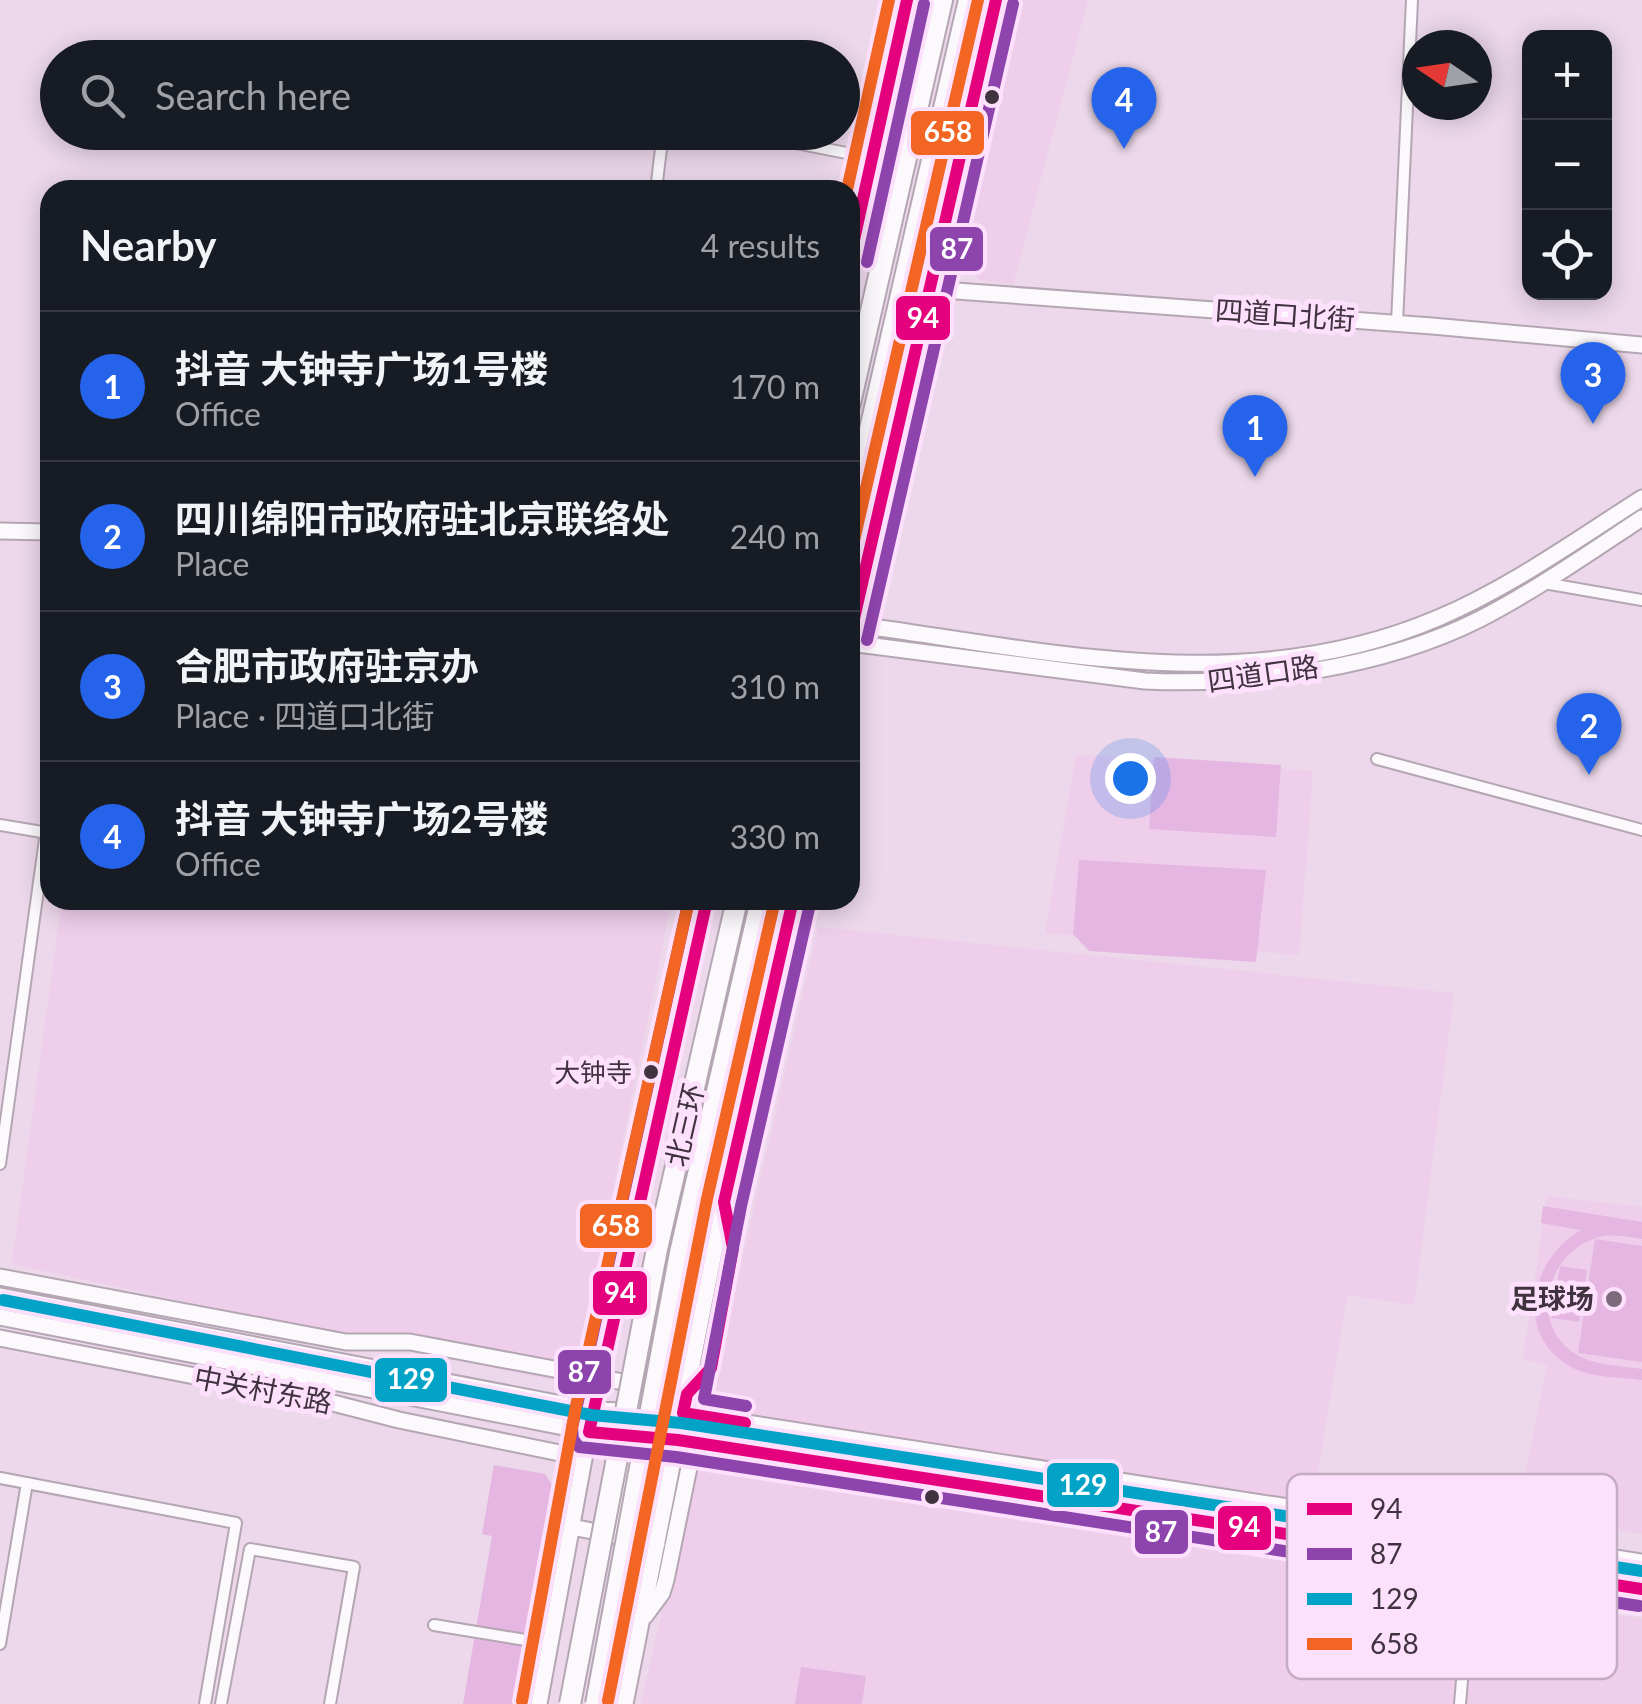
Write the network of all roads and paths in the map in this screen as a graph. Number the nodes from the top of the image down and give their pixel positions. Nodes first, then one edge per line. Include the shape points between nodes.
1 (906, 0) edge
2 (942, 0) edge
3 (969, 0) edge
4 (996, 0) edge
5 (1412, 0) edge
6 (661, 150) edge
7 (831, 150) edge
8 (872, 158) junction
9 (657, 180) edge
10 (860, 213) edge
11 (929, 288) junction
12 (1397, 323) junction
13 (1642, 345) edge
14 (860, 359) edge
15 (860, 466) edge
16 (886, 472) junction
17 (860, 473) edge
18 (1642, 498) edge
19 (1642, 518) edge
20 (0, 532) edge
21 (40, 532) edge
22 (1543, 583) junction
23 (860, 592) edge
24 (1642, 600) edge
25 (860, 634) edge
26 (860, 634) edge
27 (1377, 759) dead end
28 (0, 826) edge
29 (1642, 830) edge
30 (40, 832) edge
31 (40, 888) edge
32 (705, 910) edge
33 (734, 910) edge
34 (760, 910) edge
35 (791, 910) edge
36 (0, 1164) edge
37 (0, 1277) edge
38 (0, 1296) edge
39 (0, 1318) edge
40 (0, 1338) edge
41 (601, 1378) junction
42 (642, 1385) junction
43 (687, 1394) junction
44 (593, 1410) junction
45 (637, 1411) junction
46 (683, 1414) junction
47 (589, 1432) junction
48 (633, 1436) junction
49 (686, 1441) junction
50 (584, 1458) junction
51 (0, 1478) edge
52 (26, 1483) junction
53 (1287, 1507) edge
54 (572, 1527) junction
55 (1287, 1534) edge
56 (613, 1535) junction
57 (657, 1544) junction
58 (1617, 1558) edge
59 (1642, 1562) edge
60 (1617, 1585) edge
61 (1642, 1589) edge
62 (642, 1619) junction
63 (434, 1625) dead end
64 (0, 1644) edge
65 (550, 1644) junction
66 (1462, 1679) edge
67 (204, 1704) edge
68 (221, 1704) edge
69 (330, 1704) edge
70 (539, 1704) edge
71 (570, 1704) edge
72 (596, 1704) edge
73 (625, 1704) edge
74 (1460, 1704) edge

1 - 8 street
2 - 14 highway
3 - 17 highway, bridge
4 - 11 street
5 - 12 street
6 - 9 street
7 - 8 street
8 - 10 street
11 - 12 street, 四道口北街
11 - 16 street
12 - 13 street, 四道口北街
15 - 16 street
16 - 23 street
18 - 25 street, 四道口路 via 1529,571 1440,617 1275,660 1148,664
19 - 22 street, 四道口路
20 - 21 street
22 - 24 street
22 - 26 street, 四道口路 via 1406,648 1220,682 1145,682
27 - 29 street
28 - 30 street
31 - 36 street
32 - 41 street
33 - 71 highway, 北三环, bridge via 657,1249
34 - 72 highway, 北三环, bridge via 680,1253
35 - 43 street via 724,1202 733,1248 711,1368
37 - 41 street via 346,1342 410,1342
38 - 44 street, 中关村东路
39 - 47 street, 中关村东路
40 - 50 street, 中关村东路
41 - 42 street
41 - 44 street
42 - 43 street
42 - 45 street
43 - 46 street
44 - 45 street, 中关村东路
44 - 47 street
45 - 46 street, 中关村东路
45 - 48 street
46 - 49 street
46 - 53 street, 中关村东路
47 - 48 street, 中关村东路
47 - 50 street
48 - 49 street, 中关村东路
48 - 56 street
49 - 55 street, 中关村东路
49 - 57 street
49 - 62 street via 666,1580
50 - 54 street
51 - 52 street
52 - 64 street
52 - 67 street via 236,1523
54 - 56 street
54 - 65 street
56 - 57 street
57 - 62 street
58 - 59 street, 中关村东路
60 - 61 street, 中关村东路
62 - 73 street
63 - 65 street
65 - 70 street
66 - 74 street
68 - 69 street via 250,1550 354,1567

